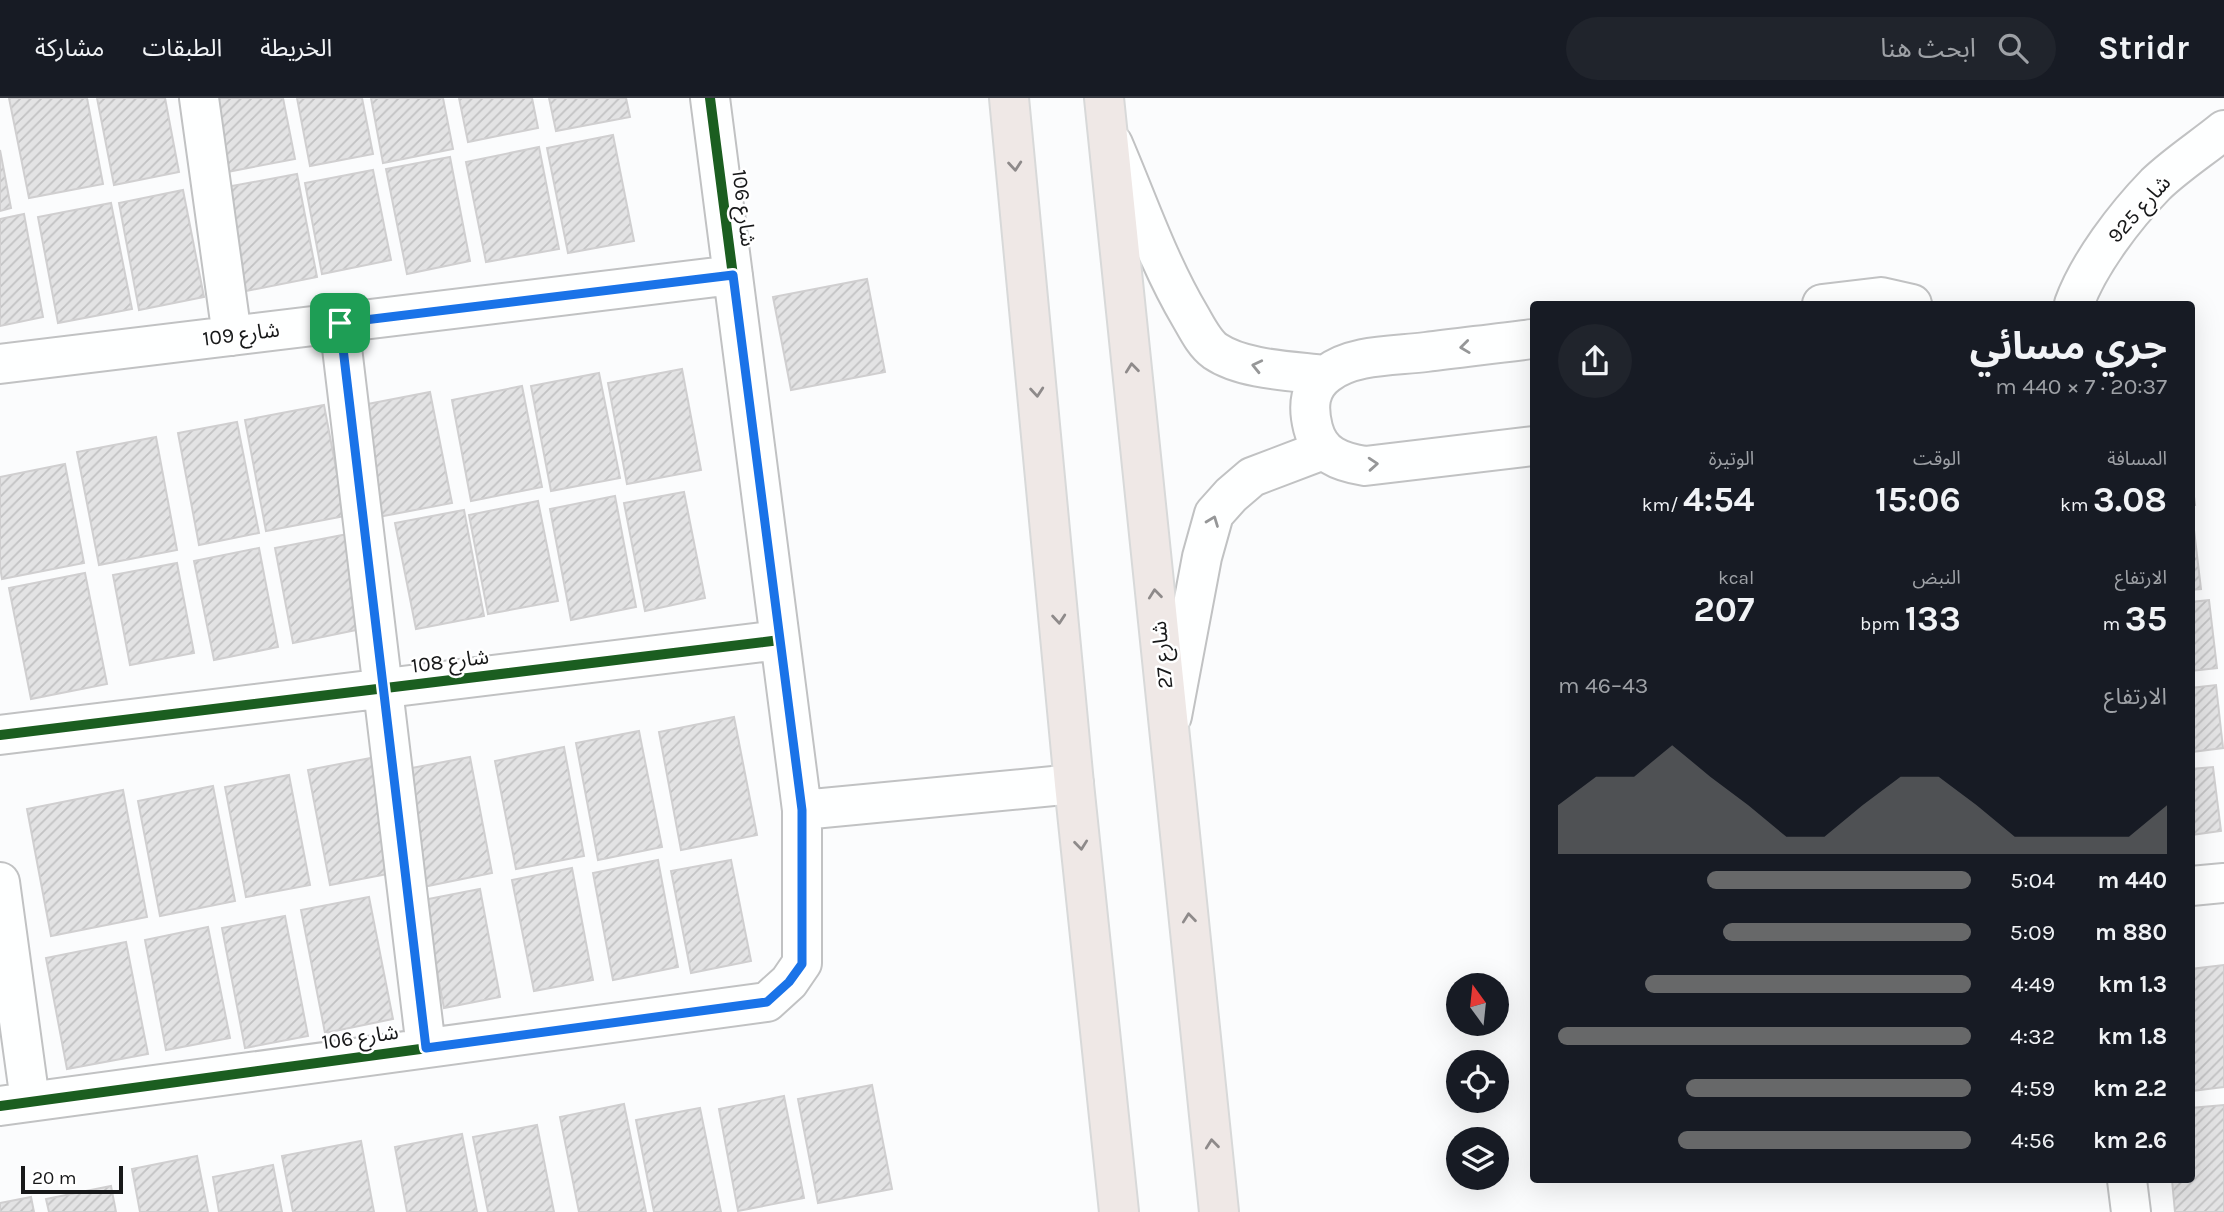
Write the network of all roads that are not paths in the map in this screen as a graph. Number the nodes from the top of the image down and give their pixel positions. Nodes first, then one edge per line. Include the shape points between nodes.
1 (199, 98) edge
2 (710, 98) edge
3 (1009, 98) edge
4 (1106, 114) edge
5 (2224, 130) edge
6 (733, 275) junction
7 (1852, 301) edge
8 (1896, 301) edge
9 (2075, 301) edge
10 (340, 323) junction
11 (232, 336) junction
12 (1530, 339) edge
13 (0, 364) edge
14 (1325, 375) junction
15 (1530, 446) edge
16 (1323, 450) junction
17 (780, 640) junction
18 (383, 688) junction
19 (1170, 732) junction
20 (0, 735) edge
21 (1074, 784) junction
22 (802, 810) junction
23 (0, 882) edge
24 (2224, 883) edge
25 (2195, 886) edge
26 (426, 1048) junction
27 (15, 1103) edge
28 (2127, 1183) edge
29 (1119, 1212) edge
30 (1219, 1212) edge
31 (2131, 1212) edge

1 - 11 street
2 - 6 street, شارع 106
3 -> 21 main road
14 -> 4 street via 1233,359 1214,350 1199,333 1174,289
19 -> 4 main road, شارع 27
5 - 9 street, شارع 925 via 2157,184 2111,237
6 - 10 street, شارع 109
6 - 17 street, شارع 106
7 - 8 street
10 - 11 street, شارع 109
10 - 18 street
11 - 13 street, شارع 109
12 -> 14 street via 1366,359
14 - 16 street via 1310,397 1312,424
16 -> 15 street via 1341,462 1365,466
19 -> 16 street via 1214,514 1252,477
17 - 18 street, شارع 108
17 - 22 street, شارع 106
18 - 20 street, شارع 108
18 - 26 street
30 -> 19 main road, شارع 27
21 - 22 street
21 -> 29 main road
22 - 26 street, شارع 106 via 802,964 767,1002
23 - 27 street
24 - 25 street
26 - 27 street, شارع 106
28 - 31 street

